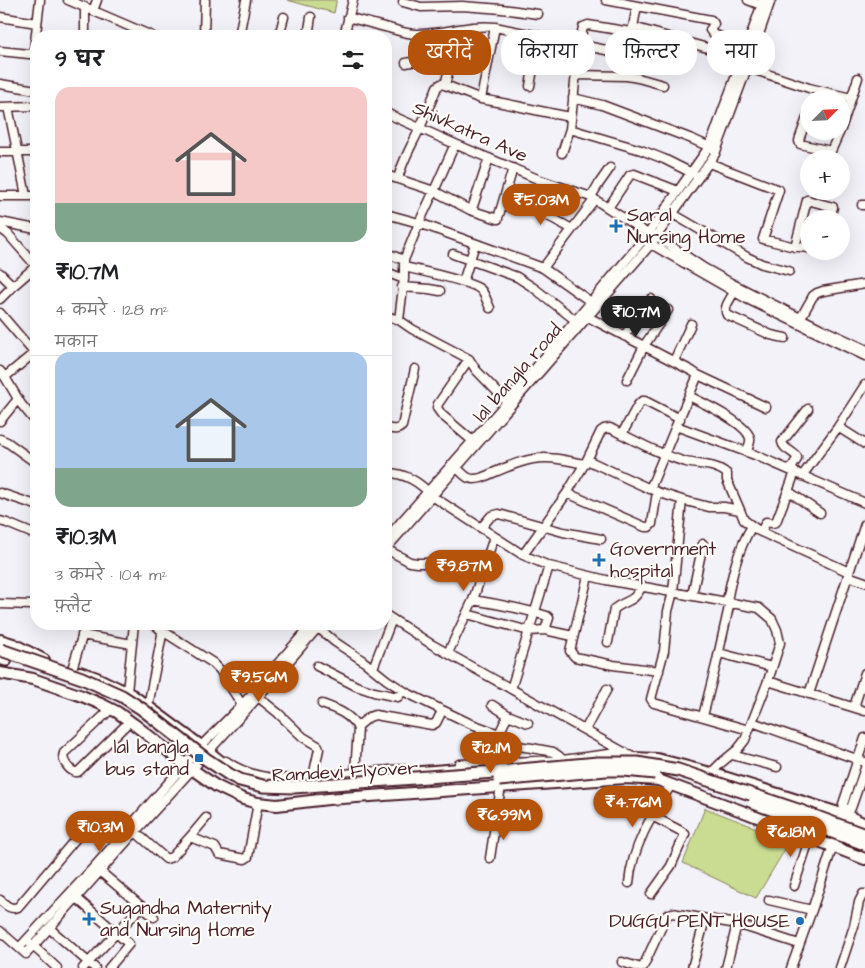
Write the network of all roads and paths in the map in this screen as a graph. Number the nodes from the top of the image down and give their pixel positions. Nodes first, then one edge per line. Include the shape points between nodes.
1 (40, 0) edge
2 (68, 0) edge
3 (97, 0) edge
4 (205, 0) edge
5 (246, 0) edge
6 (353, 0) edge
7 (401, 0) edge
8 (606, 0) edge
9 (748, 0) edge
10 (770, 0) edge
11 (762, 3) edge
12 (637, 6) junction
13 (85, 8) junction
14 (93, 11) junction
15 (538, 14) dead end
16 (0, 17) edge
17 (284, 17) dead end
18 (311, 17) dead end
19 (348, 17) junction
20 (37, 23) junction
21 (496, 27) junction
22 (633, 27) junction
23 (36, 30) edge
24 (85, 30) edge
25 (138, 30) edge
26 (204, 30) edge
27 (240, 30) edge
28 (281, 30) edge
29 (309, 30) edge
30 (345, 30) edge
31 (510, 30) edge
32 (582, 30) edge
33 (710, 30) edge
34 (753, 30) edge
35 (758, 30) edge
36 (492, 46) joint
37 (0, 51) edge
38 (707, 51) edge
39 (30, 54) edge
40 (775, 74) edge
41 (448, 75) edge
42 (532, 75) edge
43 (576, 75) joint
44 (739, 75) edge
45 (740, 75) edge
46 (858, 78) dead end
47 (0, 84) edge
48 (445, 85) junction
49 (530, 86) dead end
50 (663, 86) dead end
51 (30, 89) edge
52 (817, 89) joint
53 (573, 98) junction
54 (851, 98) junction
55 (481, 99) junction
56 (850, 101) edge
57 (30, 106) edge
58 (4, 107) edge
59 (392, 117) edge
60 (571, 117) junction
61 (420, 128) junction
62 (570, 129) junction
63 (800, 137) edge
64 (837, 140) edge
65 (455, 144) junction
66 (709, 147) junction
67 (717, 150) junction
68 (0, 152) edge
69 (18, 152) junction
70 (30, 152) edge
71 (562, 153) dead end
72 (489, 158) junction
73 (709, 163) junction
74 (512, 168) junction
75 (610, 168) dead end
76 (691, 172) junction
77 (392, 178) edge
78 (699, 178) junction
79 (398, 180) junction
80 (434, 191) junction
81 (678, 191) junction
82 (0, 196) edge
83 (26, 196) junction
84 (30, 196) edge
85 (593, 198) junction
86 (520, 204) dead end
87 (473, 206) dead end
88 (608, 208) junction
89 (804, 210) edge
90 (832, 210) edge
91 (673, 214) junction
92 (392, 216) edge
93 (0, 222) edge
94 (420, 224) junction
95 (800, 227) edge
96 (0, 228) edge
97 (30, 228) edge
98 (572, 229) junction
99 (648, 234) junction
100 (657, 237) junction
101 (475, 244) junction
102 (651, 244) junction
103 (795, 247) junction
104 (800, 247) edge
105 (453, 254) dead end
106 (392, 256) edge
107 (30, 259) edge
108 (470, 260) junction
109 (404, 263) junction
110 (543, 268) junction
111 (30, 271) edge
112 (789, 271) dead end
113 (0, 273) edge
114 (392, 276) edge
115 (463, 282) junction
116 (403, 283) junction
117 (865, 284) edge
118 (13, 286) junction
119 (731, 288) junction
120 (440, 291) dead end
121 (651, 299) dead end
122 (0, 300) edge
123 (591, 302) junction
124 (490, 308) dead end
125 (668, 310) dead end
126 (0, 313) edge
127 (588, 317) junction
128 (392, 318) edge
129 (399, 320) junction
130 (800, 321) junction
131 (578, 322) junction
132 (691, 324) dead end
133 (624, 336) junction
134 (785, 338) dead end
135 (30, 346) edge
136 (644, 346) junction
137 (865, 349) edge
138 (30, 353) edge
139 (865, 356) edge
140 (469, 359) junction
141 (674, 361) junction
142 (415, 369) dead end
143 (3, 374) edge
144 (698, 375) junction
145 (627, 380) dead end
146 (865, 385) edge
147 (689, 396) junction
148 (18, 399) junction
149 (509, 403) junction
150 (766, 407) dead end
151 (808, 409) dead end
152 (30, 414) edge
153 (0, 421) edge
154 (678, 423) junction
155 (838, 427) junction
156 (392, 429) edge
157 (622, 434) junction
158 (0, 439) edge
159 (475, 442) junction
160 (865, 444) edge
161 (746, 452) junction
162 (664, 455) junction
163 (30, 459) edge
164 (586, 462) junction
165 (454, 466) junction
166 (392, 473) edge
167 (795, 473) junction
168 (654, 490) junction
169 (788, 491) junction
170 (0, 493) edge
171 (430, 493) junction
172 (567, 493) junction
173 (682, 500) junction
174 (30, 503) edge
175 (865, 503) edge
176 (740, 510) junction
177 (820, 513) dead end
178 (0, 521) edge
179 (543, 526) junction
180 (752, 526) junction
181 (865, 526) edge
182 (481, 528) junction
183 (761, 532) junction
184 (30, 533) edge
185 (392, 533) edge
186 (494, 537) junction
187 (602, 539) dead end
188 (392, 541) edge
189 (703, 544) dead end
190 (392, 552) edge
191 (523, 555) junction
192 (549, 566) junction
193 (477, 574) dead end
194 (848, 574) junction
195 (588, 576) junction
196 (865, 582) edge
197 (642, 586) junction
198 (673, 592) junction
199 (692, 595) junction
200 (473, 600) junction
201 (728, 602) junction
202 (0, 604) edge
203 (30, 605) edge
204 (535, 613) junction
205 (467, 614) junction
206 (392, 619) edge
207 (84, 630) edge
208 (133, 630) edge
209 (161, 630) joint
210 (311, 630) edge
211 (312, 630) edge
212 (322, 630) edge
213 (385, 630) edge
214 (545, 630) junction
215 (529, 631) junction
216 (82, 635) junction
217 (573, 636) junction
218 (0, 640) edge
219 (608, 642) dead end
220 (132, 644) junction
221 (448, 653) junction
222 (719, 654) junction
223 (2, 657) edge
224 (317, 666) dead end
225 (772, 667) junction
226 (372, 668) junction
227 (72, 669) junction
228 (659, 671) junction
229 (0, 673) edge
230 (865, 673) edge
231 (768, 682) junction
232 (511, 688) junction
233 (608, 689) dead end
234 (404, 691) junction
235 (127, 692) junction
236 (809, 694) junction
237 (258, 697) junction
238 (322, 704) dead end
239 (242, 705) junction
240 (492, 705) dead end
241 (148, 706) junction
242 (854, 707) junction
243 (111, 709) junction
244 (442, 710) junction
245 (865, 711) edge
246 (508, 715) junction
247 (702, 716) junction
248 (130, 721) junction
249 (528, 723) dead end
250 (750, 726) junction
251 (357, 727) junction
252 (481, 728) junction
253 (586, 730) junction
254 (865, 738) edge
255 (469, 741) dead end
256 (480, 741) junction
257 (206, 749) junction
258 (625, 752) junction
259 (732, 754) junction
260 (636, 758) junction
261 (562, 760) junction
262 (861, 760) edge
263 (478, 763) junction
264 (189, 767) junction
265 (777, 767) dead end
266 (865, 768) edge
267 (711, 773) junction
268 (355, 774) junction
269 (313, 777) junction
270 (671, 785) junction
271 (501, 786) junction
272 (258, 803) junction
273 (846, 812) junction
274 (652, 816) junction
275 (206, 818) dead end
276 (89, 823) dead end
277 (865, 824) edge
278 (132, 829) junction
279 (865, 835) edge
280 (190, 837) junction
281 (810, 837) junction
282 (865, 844) edge
283 (833, 846) junction
284 (490, 858) dead end
285 (865, 859) edge
286 (97, 869) junction
287 (629, 883) dead end
288 (794, 886) dead end
289 (651, 894) dead end
290 (865, 894) edge
291 (73, 895) junction
292 (0, 900) edge
293 (769, 900) dead end
294 (142, 906) junction
295 (812, 910) junction
296 (154, 917) dead end
297 (705, 918) junction
298 (737, 924) junction
299 (49, 928) junction
300 (0, 931) edge
301 (116, 933) junction
302 (27, 940) junction
303 (799, 944) junction
304 (34, 946) junction
305 (19, 948) junction
306 (622, 962) dead end
307 (86, 965) edge
308 (57, 968) edge
309 (95, 968) edge
310 (109, 968) edge
311 (692, 968) edge
312 (726, 968) edge
313 (791, 968) edge
314 (840, 968) edge

1 - 20 street
2 - 13 street
3 - 14 street
4 - 26 street
5 - 27 street
6 - 19 street
7 - 15 street via 421,6 462,6
8 - 12 street
9 - 11 street
10 - 35 street, lal bangla road
11 - 34 street, lal bangla road
12 - 22 street
12 - 33 street via 711,20 714,24
13 - 14 street
13 - 24 street
14 - 25 street
16 - 20 street
17 - 28 street
18 - 29 street
19 - 21 street via 416,34
19 - 30 street
20 - 23 street
21 - 31 street
21 - 36 street
22 - 32 street via 631,32 588,25
22 - 38 street
36 - 55 street
37 - 39 street
40 - 52 street
41 - 48 street
42 - 49 street
43 - 50 street via 627,76
43 - 53 street
44 - 66 street, lal bangla road
45 - 67 street, lal bangla road
46 - 54 street
47 - 51 street
48 - 55 street
48 - 61 street via 437,87
52 - 54 street
53 - 60 street
53 - 66 street via 602,105
54 - 56 street
55 - 60 street
57 - 58 street
58 - 69 street
59 - 61 street, Shivkatra Ave
60 - 62 street
61 - 65 street, Shivkatra Ave
61 - 79 street
62 - 71 street
62 - 76 street via 641,150
63 - 64 street via 800,144 832,151
65 - 72 street, Shivkatra Ave
65 - 80 street
66 - 67 street
66 - 76 street, lal bangla road
67 - 73 street, lal bangla road
68 - 69 street
69 - 70 street
69 - 83 street
72 - 74 street, Shivkatra Ave
72 - 87 street
73 - 78 street, lal bangla road
73 - 103 street via 779,190 763,239
74 - 80 street via 498,217 470,210
74 - 85 street, Shivkatra Ave
75 - 85 street
76 - 78 street
76 - 81 street, lal bangla road
77 - 79 street
78 - 91 street, lal bangla road
79 - 80 street
80 - 94 street
81 - 88 street via 634,174 630,175
81 - 99 street, lal bangla road
82 - 83 street
83 - 84 street
85 - 88 street, Shivkatra Ave
85 - 98 street
86 - 98 street
88 - 99 street, Shivkatra Ave
89 - 90 street via 807,200 833,207
91 - 100 street, lal bangla road
91 - 112 street via 747,257
92 - 94 street
93 - 97 street
94 - 101 street
94 - 109 street
95 - 103 street
96 - 107 street
98 - 110 street
99 - 100 street
99 - 102 street, Shivkatra Ave
99 - 123 street, lal bangla road
100 - 102 street, lal bangla road
100 - 119 street
101 - 108 street
101 - 110 street
102 - 119 street, Shivkatra Ave
102 - 127 street, lal bangla road
103 - 104 street
105 - 108 street
106 - 109 street
108 - 115 street
108 - 131 street via 517,278
109 - 115 street
109 - 116 street
110 - 123 street
111 - 118 street
113 - 118 street
114 - 116 street
115 - 124 street via 481,290
116 - 120 street
116 - 129 street
117 - 130 street via 817,293
118 - 122 street
119 - 130 street, Shivkatra Ave via 747,299
119 - 134 street via 726,306 728,315 771,336
121 - 133 street
123 - 131 street, lal bangla road
125 - 136 street
126 - 135 street
127 - 131 street, lal bangla road
127 - 133 street
128 - 129 street
129 - 140 street
130 - 137 street
130 - 139 street, Shivkatra Ave
131 - 149 street, lal bangla road
132 - 141 street
133 - 136 street
136 - 141 street
136 - 145 street
138 - 143 street
140 - 149 street
140 - 159 street via 437,408
141 - 144 street
142 - 156 street via 402,426
143 - 148 street
144 - 147 street
144 - 150 street
146 - 155 street
147 - 154 street
147 - 161 street via 718,410 746,430 750,437
148 - 152 street
148 - 153 street
149 - 159 street, lal bangla road
151 - 167 street via 782,442 797,456
154 - 157 street via 642,401
154 - 161 street
154 - 162 street
155 - 160 street
155 - 167 street
157 - 162 street
157 - 164 street via 610,428 601,431
158 - 163 street
159 - 165 street, lal bangla road
161 - 167 street
162 - 168 street
162 - 176 street via 726,472
164 - 165 street via 544,458 526,460 473,480
164 - 168 street
164 - 172 street
165 - 171 street
166 - 171 street via 412,479
167 - 169 street
167 - 175 street
168 - 172 street via 652,524 649,527
168 - 173 street
169 - 177 street
169 - 183 street via 776,522 766,522
170 - 174 street
171 - 182 street
171 - 185 street
171 - 188 street
172 - 179 street
173 - 176 street
173 - 198 street
176 - 180 street via 744,520
178 - 184 street
179 - 182 street via 498,514 491,516
179 - 187 street
179 - 191 street
180 - 183 street
180 - 201 street via 736,564
181 - 194 street
182 - 186 street
183 - 194 street
186 - 191 street
186 - 200 street
189 - 199 street
190 - 193 street via 417,564 438,563 447,569
191 - 192 street
192 - 195 street
192 - 204 street
194 - 196 street
194 - 236 street
195 - 197 street
195 - 217 street
197 - 198 street
197 - 219 street via 633,600 614,609
198 - 199 street
198 - 228 street
199 - 201 street
200 - 204 street
200 - 205 street
201 - 222 street
201 - 225 street via 759,608 772,619 780,643
202 - 203 street
204 - 214 street via 548,617
204 - 215 street
205 - 215 street
205 - 221 street
206 - 221 street
207 - 216 street
208 - 220 street
209 - 239 street via 213,663
209 - 241 street
210 - 239 street
211 - 237 street
212 - 226 street
213 - 226 street
214 - 215 street
214 - 217 street
215 - 232 street
216 - 220 street
216 - 227 street
217 - 228 street via 570,651 575,657
218 - 227 main road via 40,659
220 - 235 street
221 - 232 street
222 - 225 street
222 - 247 street
223 - 279 highway, Ramdevi Flyover, bridge via 82,678 122,696 206,759 248,783 294,787 598,763 637,763 686,773
223 - 282 highway, Ramdevi Flyover, bridge via 85,687 120,704 215,774 250,791 299,794 606,770 639,771 700,784
224 - 234 street via 374,692 398,697
225 - 231 street
226 - 234 street
227 - 235 main road
228 - 247 street via 652,701
229 - 243 main road via 34,679
230 - 242 street
231 - 236 street
231 - 250 street
232 - 253 street
233 - 253 street
234 - 244 street
235 - 241 main road
236 - 242 street
237 - 257 street
237 - 269 street via 303,737 318,746
238 - 251 street via 340,711
239 - 257 street
240 - 246 street
241 - 257 main road
242 - 245 street
243 - 248 main road
243 - 248 street via 62,756 72,771 78,772
244 - 251 street via 432,725 375,715
244 - 252 street
246 - 249 street
246 - 252 street via 499,734
247 - 250 street
248 - 264 main road
250 - 259 street via 745,740
250 - 262 street
251 - 268 street
252 - 256 street
253 - 258 street
254 - 262 street
255 - 256 street
256 - 261 street via 553,752
256 - 263 street
257 - 260 main road via 236,773 274,784
257 - 264 street
257 - 269 street via 246,772 268,777
258 - 260 street
258 - 261 street
259 - 265 street
259 - 267 street
260 - 267 main road via 657,759
261 - 263 street
262 - 273 street via 843,804
263 - 268 street
264 - 272 main road via 216,786
264 - 278 street
266 - 273 street
267 - 273 main road
268 - 269 street
270 - 271 main road via 658,780 626,778
270 - 274 street
270 - 281 main road
271 - 272 main road via 277,805
271 - 284 street
272 - 280 street via 245,859 219,854 216,847
273 - 277 main road
273 - 283 street
274 - 287 street via 640,840
274 - 289 street via 685,834 671,866
275 - 280 street
276 - 292 street via 18,907 10,908
278 - 280 street via 166,859 172,857
278 - 286 street
281 - 283 main road
281 - 288 street
283 - 285 main road
283 - 295 street
286 - 291 street
286 - 294 street
290 - 314 street
291 - 299 street
291 - 301 street
291 - 302 street
293 - 295 street
294 - 296 street
294 - 301 street
295 - 303 street
297 - 298 street
297 - 306 street via 667,915 643,967
297 - 311 street
298 - 303 street
298 - 312 street
299 - 304 street
299 - 307 street
300 - 305 street
301 - 307 street
301 - 310 street via 129,945
302 - 304 street
302 - 305 street
303 - 313 street
304 - 305 street via 26,954
304 - 308 street
307 - 309 street

